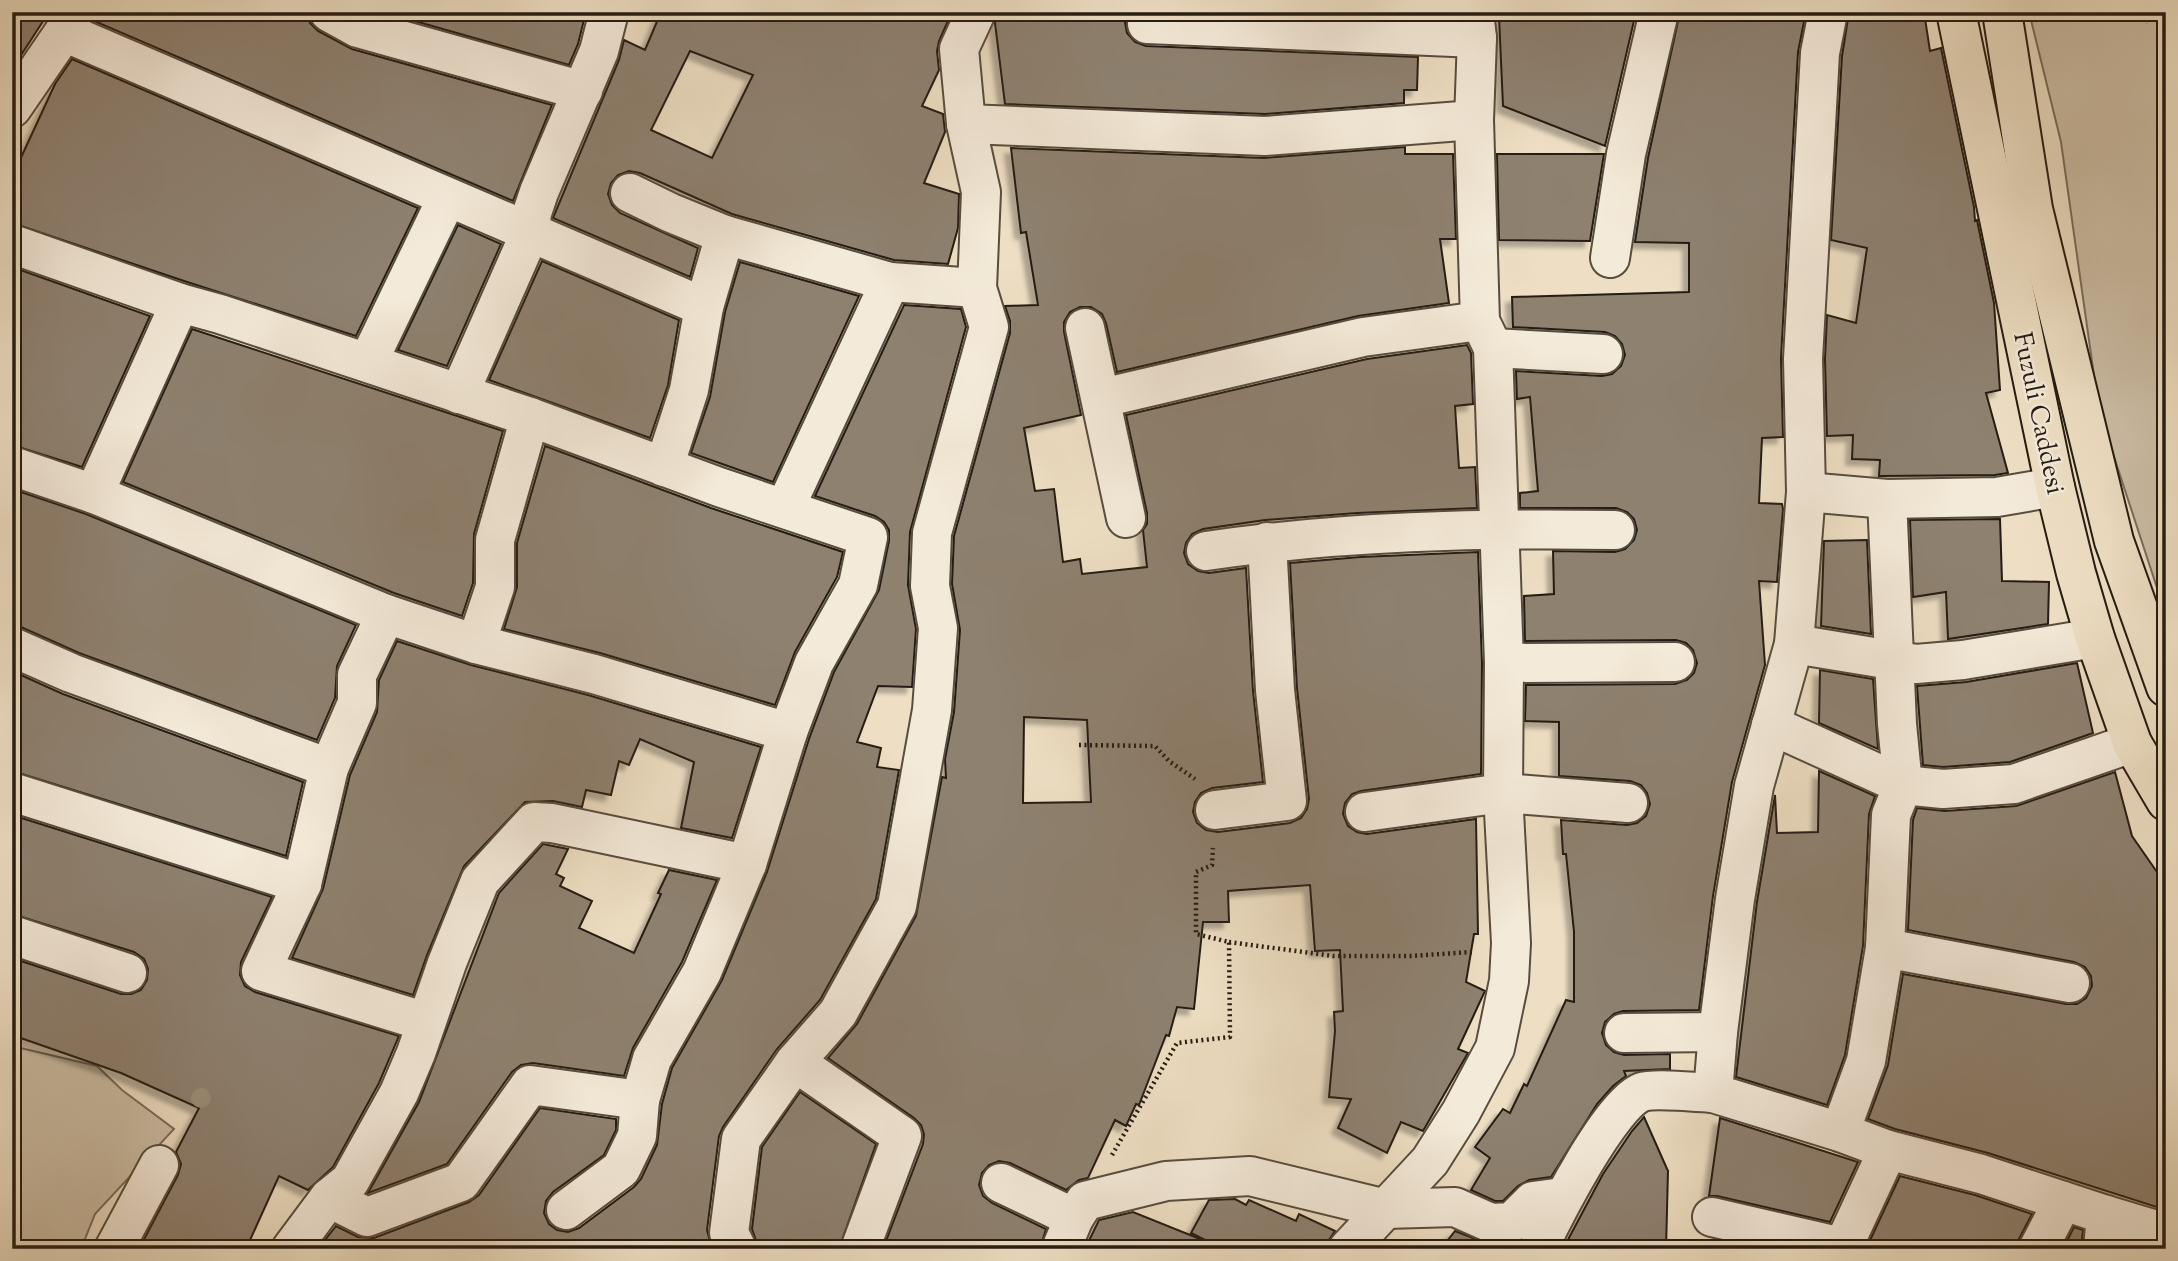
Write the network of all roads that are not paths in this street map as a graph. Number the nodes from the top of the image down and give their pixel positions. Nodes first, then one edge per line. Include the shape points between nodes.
1 (329, 12) edge
2 (609, 12) edge
3 (975, 12) edge
4 (1659, 12) edge
5 (1828, 12) edge
6 (1956, 12) edge
7 (2002, 12) edge
8 (69, 22) edge
9 (1147, 24) dead end
10 (1475, 25) edge
11 (583, 91) junction
12 (12, 108) edge
13 (1474, 120) junction
14 (966, 124) junction
15 (630, 193) dead end
16 (447, 198) junction
17 (530, 233) junction
18 (726, 235) junction
19 (12, 244) edge
20 (1610, 258) dead end
21 (890, 282) junction
22 (977, 288) junction
23 (180, 303) junction
24 (704, 307) junction
25 (1086, 328) dead end
26 (1486, 334) junction
27 (1602, 354) dead end
28 (368, 362) junction
29 (459, 394) junction
30 (1102, 398) junction
31 (530, 417) junction
32 (12, 466) edge
33 (664, 467) junction
34 (2055, 487) junction
35 (1806, 492) junction
36 (94, 494) junction
37 (1887, 499) junction
38 (785, 508) junction
39 (1126, 518) dead end
40 (1499, 529) junction
41 (1615, 530) dead end
42 (1267, 542) junction
43 (1206, 551) dead end
44 (386, 614) junction
45 (2095, 638) junction
46 (1794, 644) junction
47 (477, 645) junction
48 (12, 647) edge
49 (1895, 660) junction
50 (1675, 662) dead end
51 (1504, 663) junction
52 (2166, 687) edge
53 (1771, 725) junction
54 (788, 732) junction
55 (2132, 743) junction
56 (329, 768) junction
57 (1903, 785) junction
58 (12, 792) edge
59 (1503, 793) junction
60 (2166, 801) edge
61 (1628, 803) dead end
62 (1214, 810) road end
63 (1365, 813) dead end
64 (747, 864) junction
65 (302, 884) junction
66 (12, 935) edge
67 (1885, 948) junction
68 (127, 973) dead end
69 (2070, 983) dead end
70 (426, 1022) junction
71 (1718, 1032) junction
72 (1624, 1033) dead end
73 (795, 1062) junction
74 (1713, 1093) junction
75 (640, 1100) junction
76 (1840, 1132) junction
77 (1888, 1150) junction
78 (159, 1165) dead end
79 (1001, 1183) dead end
80 (1563, 1197) junction
81 (329, 1198) junction
82 (2063, 1201) junction
83 (1386, 1209) junction
84 (566, 1210) dead end
85 (1712, 1217) dead end
86 (1073, 1222) edge
87 (2105, 1232) edge
88 (2166, 1233) edge
89 (729, 1244) edge
90 (1842, 1248) edge
91 (114, 1249) edge
92 (291, 1249) edge
93 (860, 1249) edge
94 (1348, 1249) edge
95 (1538, 1249) edge
96 (2038, 1249) edge

1 - 11 street via 358,28
2 - 11 street
3 - 14 street via 959,49
4 - 20 street via 1626,154
5 - 35 street via 1820,53 1803,359
6 - 34 main road, Fuzuli Caddesi
7 - 52 main road, Fuzuli Caddesi via 2034,209 2114,541
8 - 12 street
8 - 16 street
9 - 10 street
10 - 13 street
11 - 17 street via 539,192
13 - 14 street via 1265,136
13 - 26 street
14 - 22 street via 981,192
15 - 18 street
16 - 17 street
16 - 28 street
17 - 24 street
17 - 29 street
18 - 21 street
18 - 24 street
19 - 23 street
21 - 22 street
21 - 38 street
22 - 73 street via 989,327 932,533 930,586 938,628 932,710 897,906 838,1013
23 - 28 street
23 - 36 street
24 - 33 street via 689,390
25 - 30 street
26 - 27 street
26 - 30 street via 1363,337
26 - 40 street
28 - 29 street
29 - 31 street
30 - 39 street
31 - 33 street
31 - 47 street via 495,540 495,587
32 - 36 street
33 - 38 street
34 - 37 street via 1997,498
34 - 45 main road, Fuzuli Caddesi
35 - 37 street
35 - 46 street
36 - 44 street
37 - 49 street
38 - 54 street via 868,537 858,585 814,663
40 - 41 street
40 - 42 street
40 - 51 street
42 - 43 street
42 - 62 street via 1287,801
44 - 47 street
44 - 56 street via 357,675 357,703
45 - 49 street via 1963,660 1916,664
45 - 55 main road, Fuzuli Caddesi
46 - 49 street
46 - 53 street
47 - 54 street via 594,674
48 - 56 street
49 - 57 street
50 - 51 street
51 - 59 street
53 - 57 street
53 - 71 street via 1754,786
54 - 64 street
55 - 57 street via 2014,784 1943,789
55 - 60 main road, Fuzuli Caddesi
56 - 65 street
57 - 67 street via 1891,815
58 - 65 street
59 - 61 street
59 - 63 street
59 - 83 street via 1511,943 1509,981 1495,1048 1430,1161
64 - 70 street via 534,822 480,881
64 - 75 street via 702,972 652,1059
65 - 70 street via 261,971
66 - 68 street
67 - 69 street
67 - 76 street via 1866,1061
70 - 81 street via 399,1093 350,1181
71 - 72 street
71 - 74 street
73 - 89 street via 741,1139
73 - 93 street via 902,1136
74 - 76 street
74 - 80 street via 1643,1092 1622,1105
75 - 81 street via 530,1085 461,1182 367,1217
75 - 84 street via 637,1136 621,1169
76 - 77 street
77 - 82 street
77 - 90 street
78 - 91 street
79 - 86 street
80 - 83 street via 1533,1201 1512,1222 1490,1223 1455,1208
80 - 95 street
81 - 92 street
82 - 87 street
82 - 96 street
83 - 86 street via 1250,1177 1167,1181
83 - 94 street
85 - 90 street
87 - 88 street

